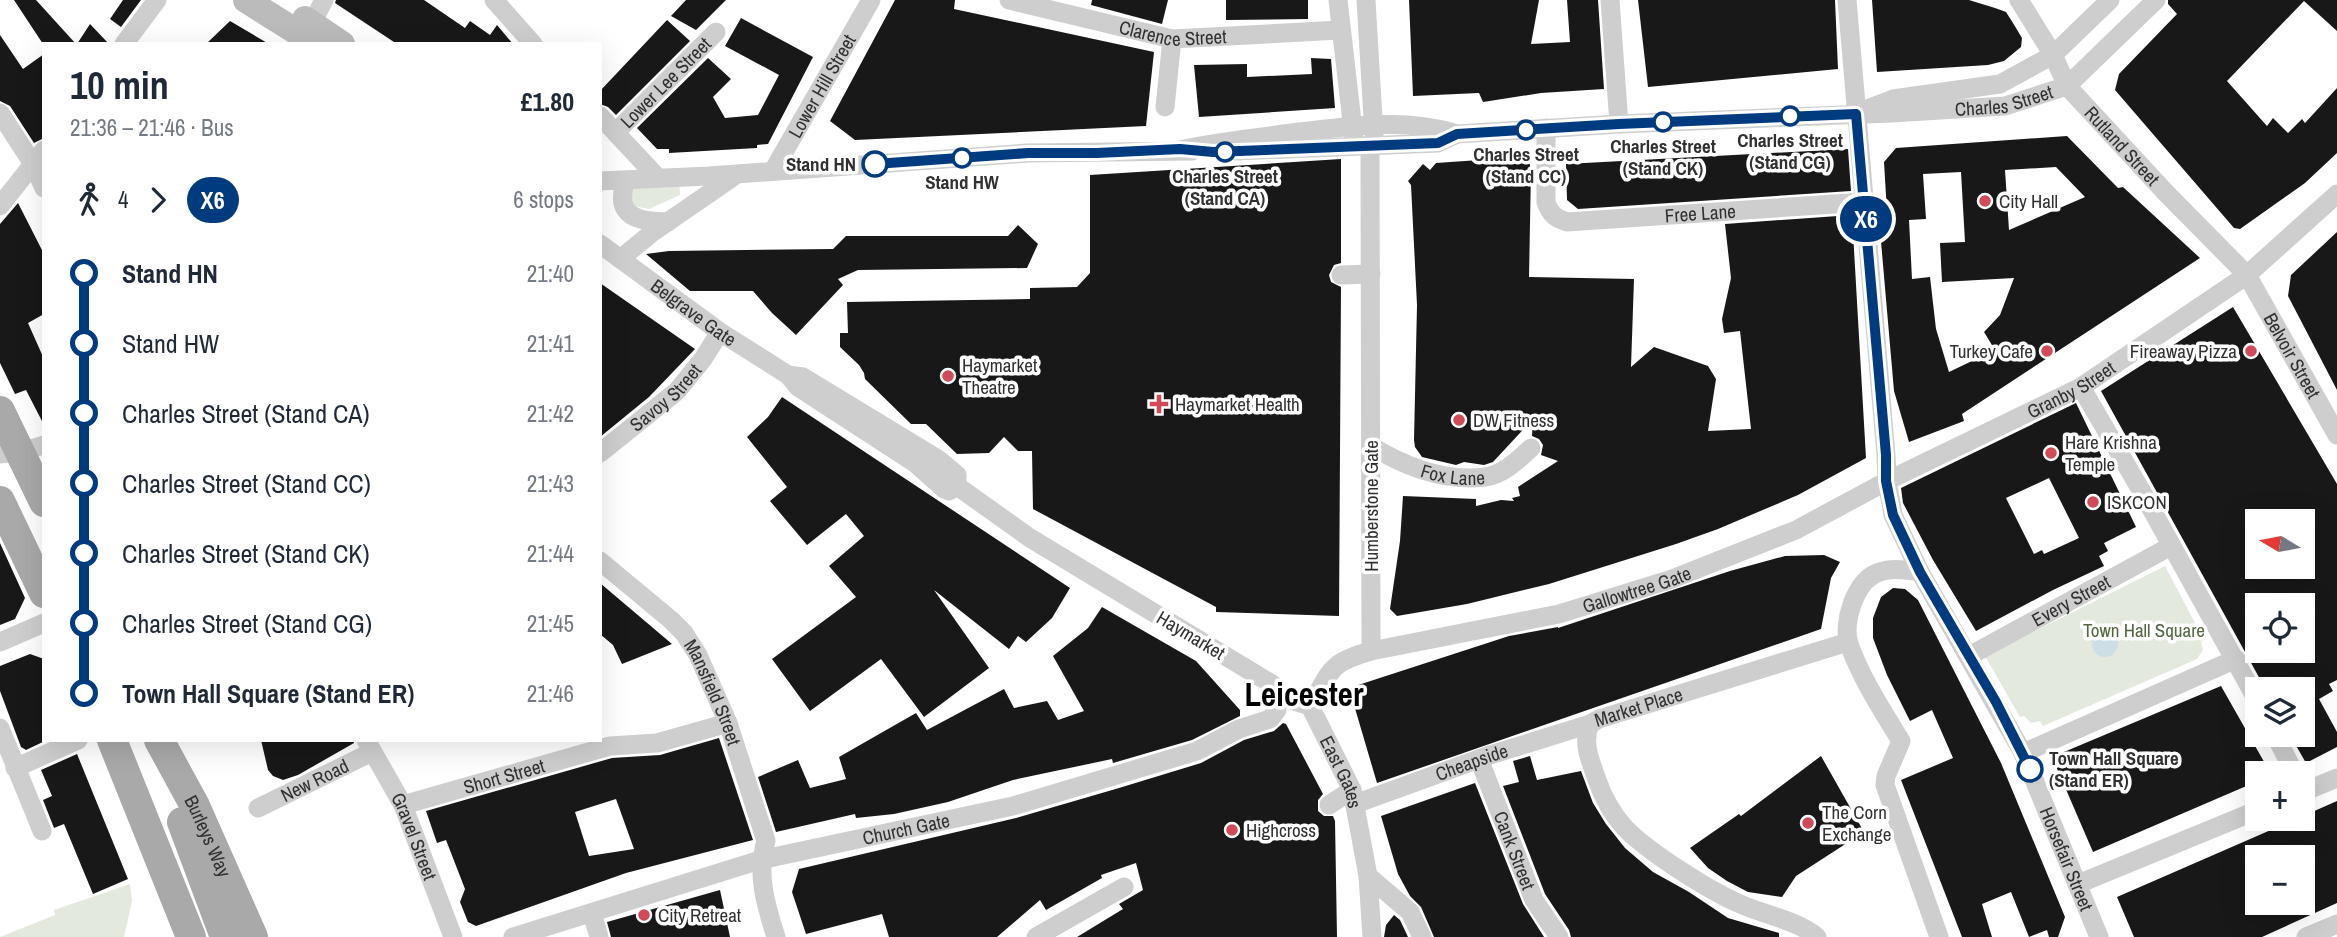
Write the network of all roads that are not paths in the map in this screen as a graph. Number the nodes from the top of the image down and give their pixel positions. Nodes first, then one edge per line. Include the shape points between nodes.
1 (157, 0) edge
2 (246, 0) edge
3 (274, 0) edge
4 (324, 0) edge
5 (494, 0) edge
6 (871, 0) edge
7 (1009, 0) edge
8 (1338, 0) edge
9 (1366, 0) edge
10 (1610, 0) edge
11 (1847, 0) edge
12 (2019, 0) edge
13 (2110, 0) edge
14 (2156, 0) edge
15 (1340, 30) junction
16 (716, 32) dead end
17 (311, 35) edge
18 (1172, 39) junction
19 (126, 42) edge
20 (335, 42) edge
21 (531, 42) edge
22 (2053, 55) junction
23 (2067, 86) junction
24 (1164, 107) dead end
25 (0, 113) edge
26 (1856, 114) junction
27 (602, 118) edge
28 (1619, 124) junction
29 (1374, 125) junction
30 (1353, 126) junction
31 (1546, 128) junction
32 (617, 132) junction
33 (1457, 134) junction
34 (1366, 146) junction
35 (1180, 149) junction
36 (38, 157) edge
37 (773, 171) junction
38 (737, 174) junction
39 (42, 178) edge
40 (658, 178) junction
41 (602, 181) edge
42 (626, 181) junction
43 (2337, 194) edge
44 (1865, 202) junction
45 (0, 206) edge
46 (667, 222) junction
47 (602, 246) edge
48 (620, 259) junction
49 (1371, 274) junction
50 (1341, 275) dead end
51 (2247, 275) junction
52 (720, 332) junction
53 (2081, 387) junction
54 (0, 411) edge
55 (2337, 435) edge
56 (1371, 446) junction
57 (1531, 448) dead end
58 (21, 450) edge
59 (602, 451) edge
60 (1886, 481) junction
61 (42, 497) edge
62 (0, 501) edge
63 (2171, 546) junction
64 (602, 563) edge
65 (1920, 572) junction
66 (42, 589) edge
67 (1135, 601) joint
68 (42, 624) edge
69 (0, 642) edge
70 (1848, 642) junction
71 (1371, 651) junction
72 (1969, 656) junction
73 (2236, 659) junction
74 (2245, 677) edge
75 (1277, 696) junction
76 (1310, 706) junction
77 (728, 723) junction
78 (1590, 724) junction
79 (0, 728) edge
80 (74, 742) edge
81 (113, 742) edge
82 (151, 742) edge
83 (160, 742) edge
84 (369, 746) edge
85 (2023, 753) junction
86 (1489, 756) junction
87 (15, 768) junction
88 (2337, 778) edge
89 (2315, 783) edge
90 (1353, 797) junction
91 (403, 805) junction
92 (1329, 805) dead end
93 (258, 808) dead end
94 (2245, 815) edge
95 (42, 831) dead end
96 (760, 860) junction
97 (1368, 876) junction
98 (2078, 884) junction
99 (1124, 887) dead end
100 (592, 913) junction
101 (176, 923) edge
102 (2337, 925) edge
103 (191, 937) edge
104 (225, 937) edge
105 (253, 937) edge
106 (453, 937) edge
107 (513, 937) edge
108 (599, 937) edge
109 (776, 937) edge
110 (1037, 937) edge
111 (1373, 937) edge
112 (1422, 937) edge
113 (1559, 937) edge
114 (1817, 937) edge
115 (1939, 937) edge
116 (2099, 937) edge
117 (2306, 937) edge

1 - 19 street
2 - 17 street
3 - 17 street
4 - 17 street
5 - 21 street
6 - 37 street, Lower Hill Street
7 - 18 street, Clarence Street
8 - 15 street, Humberstone Gate
9 - 29 street
10 - 28 street
11 - 26 street, Horsefair Street
12 - 22 street, Rutland Street
13 - 22 street, Charles Street
14 - 23 street, Charles Street
15 - 18 street, Clarence Street
15 - 30 street, Humberstone Gate
16 - 32 street, Lower Lee Street
17 - 20 street
18 - 24 street
22 - 23 street, Rutland Street
22 - 26 street, Charles Street via 2000,84 1893,99
23 - 26 street, Charles Street via 2005,106
23 - 51 street, Rutland Street
25 - 36 street
26 - 28 street, Charles Street
26 - 44 street, Horsefair Street
27 - 32 street
28 - 31 street, Charles Street
29 - 30 street, Charles Street
29 - 33 street, Charles Street via 1437,127
29 - 34 street
30 - 34 street, Humberstone Gate
30 - 35 street, Charles Street
31 - 33 street, Charles Street
31 - 44 street, Free Lane via 1546,202 1557,219 1567,222
32 - 40 street
33 - 34 street, Charles Street via 1438,143
34 - 35 street, Charles Street via 1213,152
34 - 49 street, Humberstone Gate
35 - 37 street, Charles Street via 1028,153
36 - 39 street
36 - 45 street
37 - 38 street, Charles Street
38 - 40 street, Charles Street
38 - 46 street, Charles Street
40 - 42 street, Charles Street
41 - 42 street, Charles Street
42 - 46 street via 622,195 629,215
43 - 51 street, Granby Street
44 - 60 street, Horsefair Street
46 - 48 street, Charles Street
47 - 48 street, Belgrave Gate
48 - 52 street, Belgrave Gate
49 - 50 street
49 - 56 street, Humberstone Gate
51 - 53 street, Granby Street
51 - 55 street, Belvoir Street
52 - 59 street, Savoy Street via 677,391
52 - 67 street, Belgrave Gate via 788,375 803,376 939,459 957,475 957,486 1030,538
53 - 60 street, Granby Street
53 - 63 street
54 - 58 main road
56 - 57 street, Fox Lane via 1400,463 1445,476 1487,477 1511,466
56 - 71 street, Humberstone Gate
58 - 61 main road
60 - 65 street, Horsefair Street via 1893,515
60 - 71 street, Gallowtree Gate via 1796,530 1672,579 1559,614
62 - 66 main road
63 - 72 street, Every Street
63 - 73 street
64 - 77 street, Mansfield Street via 684,633
65 - 70 street via 1884,570 1865,581 1851,608
65 - 72 street, Horsefair Street
67 - 75 street, Haymarket via 1272,684
68 - 69 street
70 - 78 street, Market Place
70 - 115 street via 1901,741 1885,785
71 - 76 street via 1335,664
72 - 85 street, Horsefair Street
73 - 74 street
73 - 85 street
75 - 76 street
75 - 96 street, Church Gate via 1277,710 1270,719 1197,751 1013,806
76 - 90 street, East Gates
77 - 91 street, Short Street via 657,743 610,746
77 - 96 street, Mansfield Street via 766,841
78 - 86 street, Cheapside
78 - 114 street, Market Place via 1586,745 1593,769 1628,831 1736,903 1807,929
79 - 87 street
80 - 87 street
81 - 101 main road
82 - 104 main road
83 - 105 main road, Burleys Way via 195,806
84 - 91 street, Gravel Street
84 - 93 street, New Road
85 - 98 street, Horsefair Street
86 - 90 street, Cheapside
86 - 113 street, Cank Street via 1535,900
87 - 95 street
88 - 89 street
90 - 92 street, Cheapside
90 - 97 street, East Gates
91 - 106 street, Gravel Street
94 - 98 street
96 - 100 street, Church Gate
96 - 109 street, Mansfield Street
97 - 111 street, East Gates
97 - 112 street via 1410,912
98 - 116 street, Horsefair Street
99 - 110 street
100 - 107 street, Church Gate
100 - 108 street
101 - 103 main road
102 - 117 street

